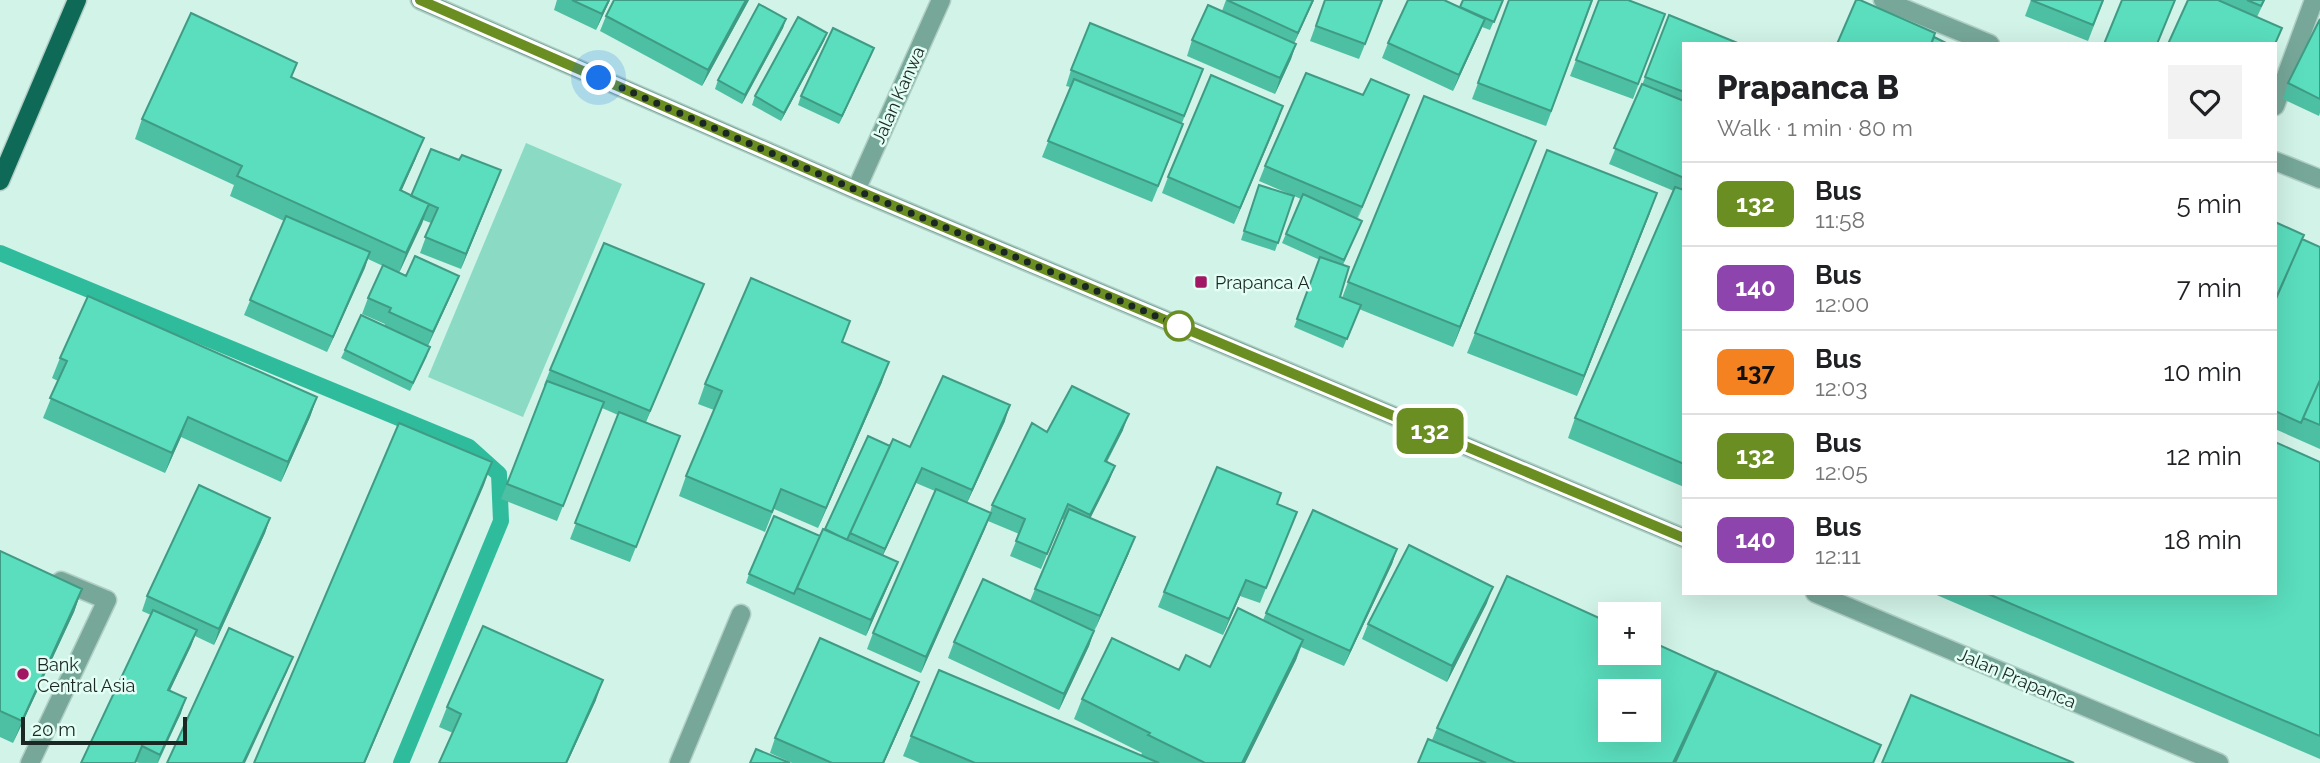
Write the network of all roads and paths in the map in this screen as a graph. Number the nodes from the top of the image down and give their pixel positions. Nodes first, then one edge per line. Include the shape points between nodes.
1 (78, 0) edge
2 (420, 0) edge
3 (941, 0) edge
4 (1883, 0) edge
5 (2314, 0) edge
6 (1985, 42) edge
7 (2277, 101) edge
8 (2277, 162) edge
9 (2320, 179) edge
10 (0, 181) edge
11 (856, 190) junction
12 (1682, 537) edge
13 (47, 576) edge
14 (1820, 595) edge
15 (741, 614) dead end
16 (30, 763) edge
17 (679, 763) edge
18 (2219, 763) edge

1 - 10 main road
2 - 11 street
3 - 11 street, Jalan Kanwa
4 - 6 street
5 - 7 street
8 - 9 street
11 - 12 street
13 - 16 street via 107,600
14 - 18 street, Jalan Prapanca
15 - 17 street

